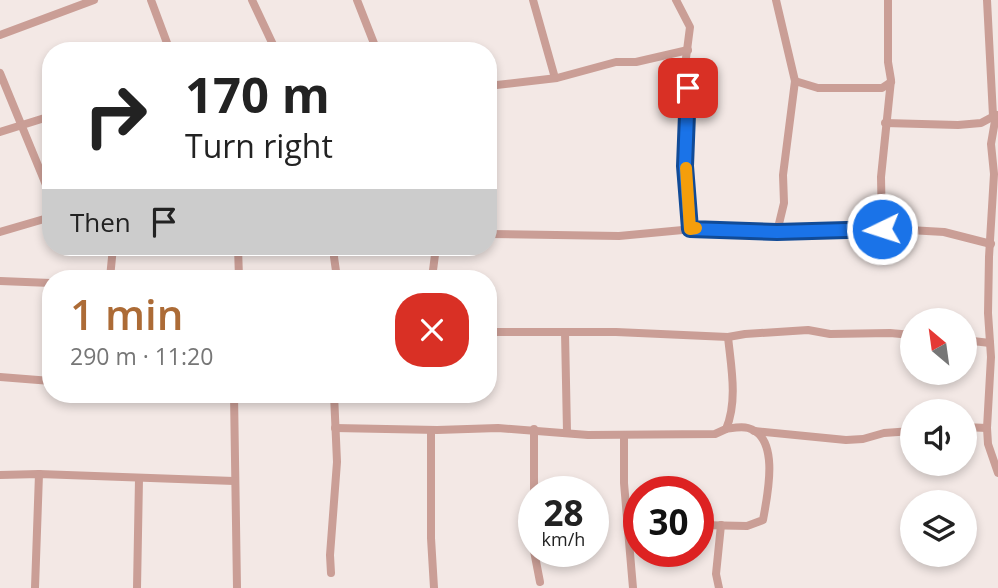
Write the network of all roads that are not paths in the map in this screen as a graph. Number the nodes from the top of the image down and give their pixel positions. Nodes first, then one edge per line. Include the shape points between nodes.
1 (94, 0) edge
2 (151, 0) edge
3 (252, 0) edge
4 (357, 0) edge
5 (534, 0) edge
6 (676, 0) edge
7 (776, 0) edge
8 (888, 0) edge
9 (987, 0) edge
10 (0, 35) edge
11 (167, 42) edge
12 (272, 42) edge
13 (373, 42) edge
14 (688, 50) junction
15 (0, 74) edge
16 (555, 78) junction
17 (794, 81) junction
18 (891, 82) junction
19 (497, 85) edge
20 (882, 88) junction
21 (889, 97) junction
22 (996, 115) edge
23 (42, 119) edge
24 (885, 123) junction
25 (981, 123) junction
26 (22, 126) junction
27 (0, 132) edge
28 (991, 144) junction
29 (42, 175) edge
30 (42, 220) edge
31 (690, 229) junction
32 (882, 229) junction
33 (0, 232) edge
34 (777, 232) junction
35 (497, 234) edge
36 (991, 244) junction
37 (994, 276) edge
38 (0, 281) edge
39 (42, 283) edge
40 (497, 332) edge
41 (565, 332) junction
42 (900, 334) edge
43 (728, 337) junction
44 (977, 342) edge
45 (990, 343) junction
46 (0, 377) edge
47 (42, 380) edge
48 (998, 396) edge
49 (233, 403) edge
50 (334, 403) edge
51 (989, 406) junction
52 (335, 428) junction
53 (977, 428) edge
54 (987, 428) junction
55 (534, 429) junction
56 (726, 429) junction
57 (431, 430) junction
58 (754, 431) junction
59 (567, 432) junction
60 (900, 432) edge
61 (624, 435) junction
62 (998, 473) edge
63 (39, 474) junction
64 (0, 475) edge
65 (534, 476) edge
66 (139, 479) junction
67 (234, 481) junction
68 (714, 526) edge
69 (721, 526) junction
70 (537, 567) edge
71 (331, 573) dead end
72 (540, 582) dead end
73 (35, 588) edge
74 (137, 588) edge
75 (237, 588) edge
76 (434, 588) edge
77 (633, 588) edge
78 (719, 588) edge

1 - 10 street
2 - 11 street
3 - 12 street
4 - 13 street
5 - 16 street
6 - 14 street via 690,27
7 - 17 street
8 - 18 street
9 - 22 street
14 - 16 street
14 - 31 street via 685,166
15 - 26 street
16 - 19 street
17 - 20 street via 818,88
17 - 34 street via 784,203
18 - 20 street
18 - 21 street
20 - 21 street
21 - 24 street
22 - 25 street
22 - 28 street
23 - 26 street
24 - 25 street
24 - 32 street
25 - 28 street
26 - 27 street
26 - 29 street
28 - 36 street
30 - 33 street
31 - 34 street
31 - 35 street via 619,236
32 - 34 street
32 - 36 street via 944,232
36 - 37 street
37 - 45 street via 988,313
38 - 39 street
40 - 41 street
41 - 43 street
41 - 59 street
42 - 43 street via 808,330
43 - 56 street via 733,372
44 - 45 street
45 - 51 street
46 - 47 street
48 - 51 street
49 - 67 street
50 - 52 street
51 - 54 street
52 - 57 street
52 - 71 street
53 - 54 street
54 - 62 street
55 - 57 street
55 - 59 street
55 - 65 street
56 - 58 street
56 - 61 street via 706,434
57 - 76 street
58 - 60 street via 846,440
58 - 69 street via 765,445 769,465 763,520 747,526
59 - 61 street
61 - 77 street
63 - 64 street
63 - 66 street
63 - 73 street
66 - 67 street
66 - 74 street
67 - 75 street
68 - 69 street
69 - 78 street
70 - 72 street

